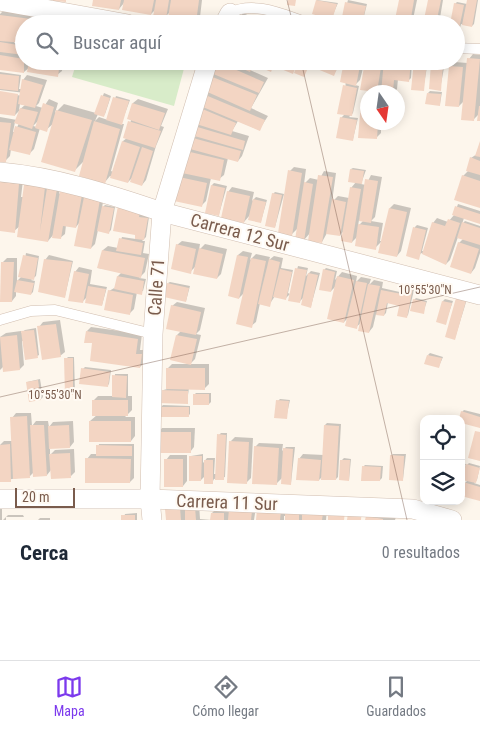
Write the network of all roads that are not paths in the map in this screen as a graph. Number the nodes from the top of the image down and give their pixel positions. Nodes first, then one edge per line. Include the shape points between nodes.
1 (0, 1) edge
2 (78, 15) edge
3 (231, 15) edge
4 (282, 15) edge
5 (465, 48) edge
6 (480, 49) edge
7 (205, 70) edge
8 (0, 172) edge
9 (162, 212) junction
10 (480, 295) edge
11 (0, 320) edge
12 (152, 334) junction
13 (0, 499) edge
14 (150, 499) junction
15 (412, 514) edge
16 (152, 520) edge
17 (452, 520) edge

1 - 2 street
3 - 4 lane via 239,8 253,6
5 - 6 lane
7 - 9 street, Calle 71
8 - 9 street, Carrera 12 Sur via 38,176
9 - 10 street, Carrera 12 Sur
9 - 12 street, Calle 71
11 - 12 lane via 31,311 55,310
12 - 14 street, Calle 71
13 - 14 street, Carrera 11 Sur
14 - 15 street, Carrera 11 Sur
14 - 16 street, Calle 71
15 - 17 street, Carrera 11 Sur

